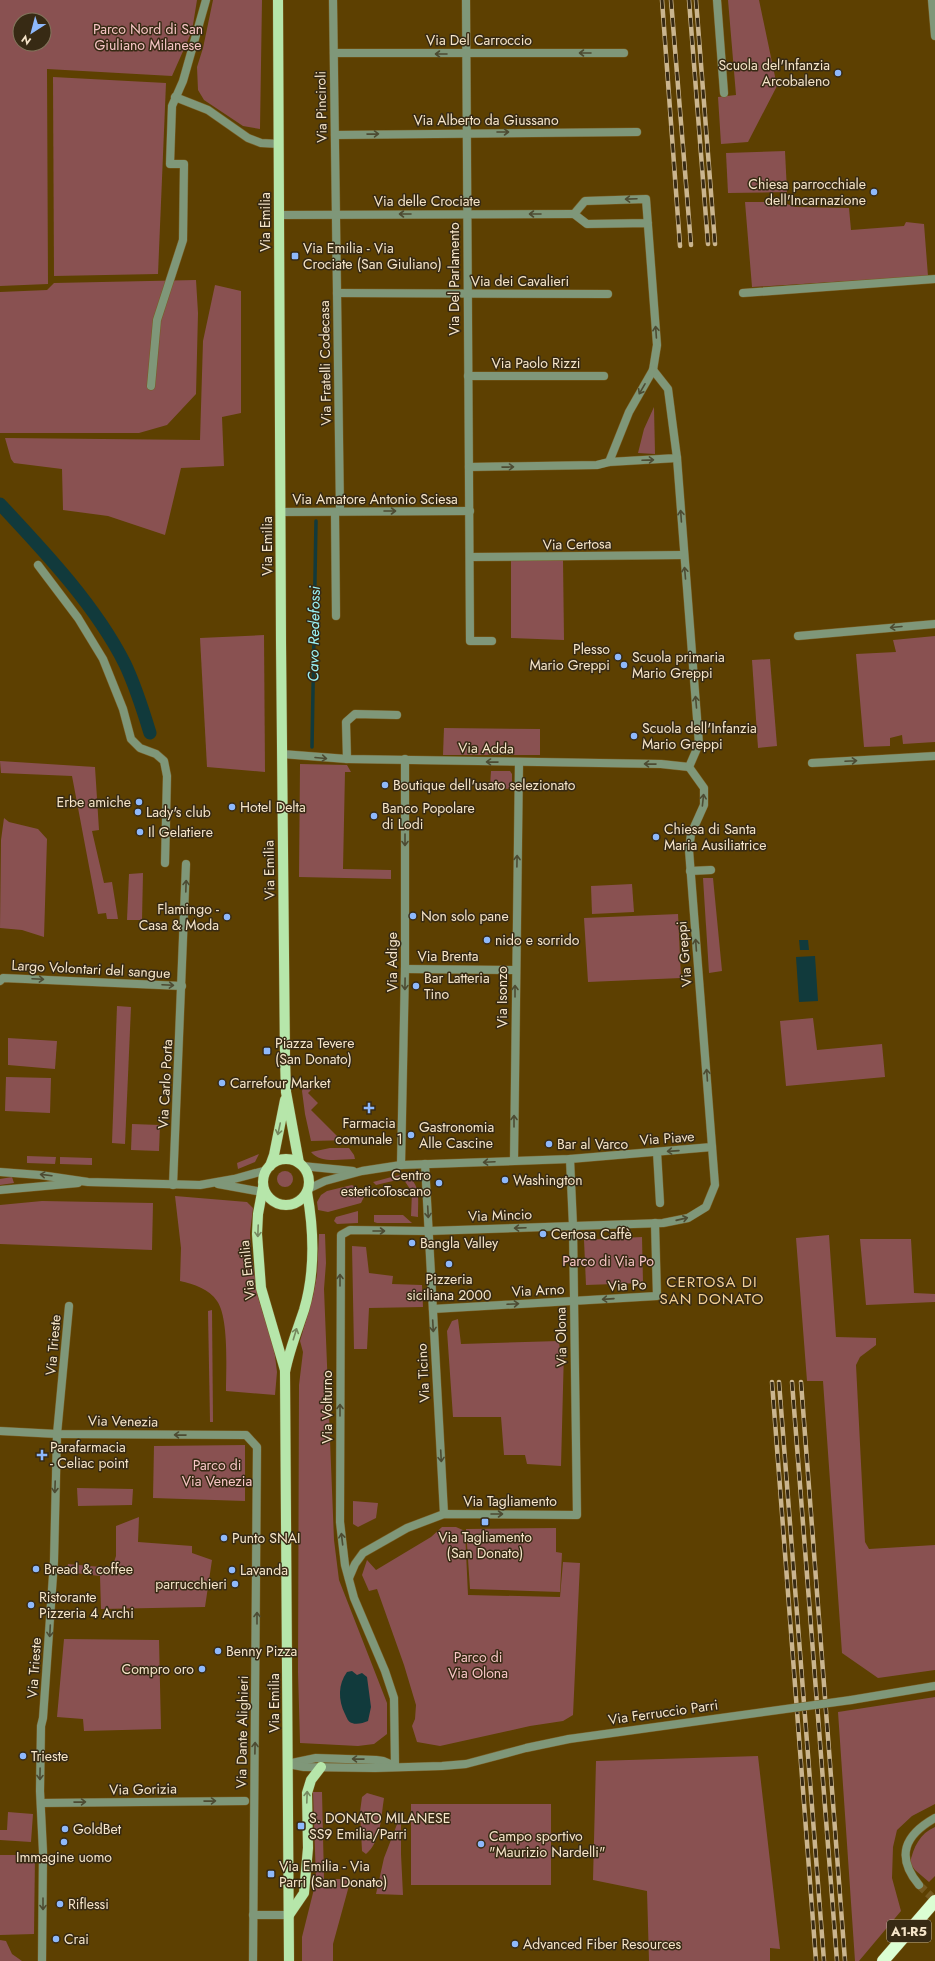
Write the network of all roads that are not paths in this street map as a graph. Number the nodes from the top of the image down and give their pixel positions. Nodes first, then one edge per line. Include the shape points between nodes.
1 (206, 0) edge
2 (278, 0) edge
3 (333, 0) edge
4 (466, 0) edge
5 (717, 0) edge
6 (932, 0) edge
7 (935, 36) edge
8 (334, 53) junction
9 (624, 53) dead end
10 (466, 54) junction
11 (724, 93) dead end
12 (175, 97) junction
13 (466, 132) junction
14 (637, 132) dead end
15 (334, 135) junction
16 (279, 144) junction
17 (335, 214) junction
18 (467, 214) junction
19 (574, 214) junction
20 (279, 215) junction
21 (648, 223) junction
22 (935, 280) edge
23 (337, 293) junction
24 (743, 293) dead end
25 (467, 294) junction
26 (608, 294) dead end
27 (653, 370) junction
28 (468, 376) junction
29 (604, 376) dead end
30 (151, 386) dead end
31 (677, 458) junction
32 (609, 462) junction
33 (469, 468) junction
34 (338, 511) junction
35 (470, 511) junction
36 (281, 512) junction
37 (683, 554) junction
38 (471, 557) junction
39 (38, 565) dead end
40 (336, 616) dead end
41 (935, 624) edge
42 (798, 636) dead end
43 (492, 641) dead end
44 (397, 715) dead end
45 (282, 754) junction
46 (935, 756) edge
47 (347, 759) junction
48 (405, 760) junction
49 (519, 762) junction
50 (812, 763) dead end
51 (689, 767) junction
52 (165, 863) dead end
53 (186, 864) dead end
54 (712, 870) dead end
55 (690, 871) junction
56 (405, 969) junction
57 (515, 970) junction
58 (0, 981) edge
59 (182, 986) junction
60 (286, 1092) junction
61 (712, 1147) junction
62 (657, 1152) junction
63 (570, 1159) junction
64 (514, 1160) junction
65 (425, 1164) junction
66 (301, 1165) junction
67 (401, 1165) junction
68 (268, 1168) junction
69 (362, 1171) junction
70 (0, 1172) edge
71 (85, 1182) junction
72 (173, 1184) junction
73 (210, 1184) junction
74 (0, 1190) edge
75 (308, 1190) junction
76 (264, 1192) junction
77 (660, 1203) dead end
78 (655, 1223) junction
79 (573, 1226) junction
80 (428, 1231) junction
81 (341, 1235) joint
82 (573, 1301) junction
83 (69, 1306) dead end
84 (433, 1309) junction
85 (285, 1372) junction
86 (0, 1431) edge
87 (57, 1434) junction
88 (246, 1435) joint
89 (444, 1514) junction
90 (577, 1515) joint
91 (348, 1578) junction
92 (935, 1686) edge
93 (288, 1764) junction
94 (395, 1766) junction
95 (321, 1767) junction
96 (254, 1787) junction
97 (245, 1801) junction
98 (41, 1803) junction
99 (254, 1818) junction
100 (935, 1818) edge
101 (919, 1885) tunnel mouth
102 (935, 1901) edge
103 (253, 1915) junction
104 (289, 1915) junction
105 (42, 1961) edge
106 (254, 1961) edge
107 (289, 1961) edge
108 (883, 1961) edge

1 - 12 street via 183,81
2 - 16 main road, Via Emilia
3 - 8 street, Via Pinciroli
4 - 10 street, Via Del Parlamento
5 - 11 street
6 - 7 street
10 -> 8 street, Via Del Carroccio
8 - 15 street, Via Pinciroli
9 -> 10 street, Via Del Carroccio
10 - 13 street, Via Del Parlamento
12 - 16 street via 208,110 248,138 260,143
12 - 30 street via 172,106 170,164 184,164 183,240 157,320
13 -> 14 street, Via Alberto da Giussano
15 -> 13 street, Via Alberto da Giussano
13 - 18 street, Via Del Parlamento
15 - 17 street, Via Pinciroli
16 - 20 main road, Via Emilia
18 -> 17 street, Via delle Crociate
17 - 20 street, Via delle Crociate
17 - 23 street, Via Fratelli Codecasa
19 -> 18 street, Via delle Crociate
18 - 25 street, Via Del Parlamento
19 - 21 street via 587,224
21 -> 19 street via 646,199 585,200
20 - 36 main road, Via Emilia
27 -> 21 street via 657,345
22 - 24 street
23 - 25 street, Via dei Cavalieri
23 - 34 street, Via Fratelli Codecasa
25 - 26 street, Via dei Cavalieri
25 - 28 street, Via Del Parlamento
27 - 31 street via 668,389
27 -> 32 street via 629,412
28 - 29 street, Via Paolo Rizzi
28 - 33 street, Via Del Parlamento
32 -> 31 street
37 -> 31 street
33 -> 32 street via 597,465
33 - 35 street, Via Del Parlamento
34 -> 35 street, Via Amatore Antonio Sciesa
34 - 36 street, Via Amatore Antonio Sciesa
34 - 40 street, Via Fratelli Codecasa
35 - 38 street, Via Del Parlamento
36 - 45 main road, Via Emilia
37 - 38 street, Via Certosa
51 -> 37 street via 699,744
38 - 43 street, Via Del Parlamento via 470,641
39 - 52 street via 78,618 103,659 123,709 131,738 140,748 161,758 166,767
41 -> 42 street
44 - 47 street via 354,714 346,722
45 -> 47 street, Via Adda
45 - 60 main road, Via Emilia
50 -> 46 street
47 - 48 street, Via Adda
49 -> 48 street, Via Adda
48 -> 56 street, Via Adige
51 -> 49 street, Via Adda via 661,764
57 -> 49 street, Via Isonzo
55 -> 51 street, Via Greppi via 691,834 704,805 704,788
59 -> 53 street, Largo Volontari del sangue
54 - 55 street
61 -> 55 street, Via Greppi
56 - 57 street, Via Brenta
56 -> 67 street, Via Adige
64 -> 57 street, Via Isonzo
58 -> 59 street, Largo Volontari del sangue via 3,978
59 - 72 street, Via Carlo Porta
60 - 66 main road, Via Emilia
60 -> 68 main road, Via Emilia via 275,1151
61 -> 62 street, Via Piave
78 -> 61 street via 688,1218 706,1207 715,1185
62 - 63 street, Via Piave
62 - 77 street
63 - 64 street, Via Piave
63 - 79 street, Via Olona
64 -> 65 street, Via Piave
65 - 67 street, Via Piave
65 -> 80 street, Via Ticino
66 - 68 main road via 288,1159 280,1160
66 - 69 street, Via Piave via 325,1170
66 - 75 main road via 308,1175
67 - 69 street, Via Piave
68 - 73 street
68 - 76 main road via 263,1180
69 - 75 street, Via Piave via 325,1181
71 -> 70 street
71 - 72 street
71 - 74 street
72 - 73 street
73 - 76 street via 238,1186
75 - 76 main road via 298,1202 291,1205 273,1202
85 -> 75 main road, Via Emilia via 304,1311 310,1278 312,1234
76 -> 85 main road, Via Emilia via 258,1214 260,1288
78 - 79 street
78 -> 82 street, Via Po via 657,1296
79 -> 80 street, Via Mincio
79 - 82 street, Via Olona
81 -> 80 street, Via Mincio via 350,1230
80 - 84 street, Via Ticino
91 -> 81 street, Via Volturno via 340,1522
84 -> 82 street, Via Arno
82 - 90 street, Via Olona
83 - 87 street, Via Trieste
84 -> 89 street, Via Ticino
85 - 93 main road, Via Emilia
86 - 87 street, Via Venezia
88 -> 87 street, Via Venezia
87 -> 98 street, Via Trieste via 50,1634 41,1726
96 -> 88 street, Via Dante Alighieri via 257,1447
89 -> 90 street, Via Tagliamento
89 - 91 street via 407,1528 363,1553
91 - 94 street, Via Volturno via 394,1698
92 - 94 street, Via Ferruccio Parri, bridge via 568,1739 466,1764
94 -> 93 street, Via Ferruccio Parri via 376,1760 316,1758
93 - 95 street, Via Ferruccio Parri
93 - 104 main road, Via Emilia
94 - 95 street, Via Ferruccio Parri
104 -> 95 main road via 304,1894 308,1848 307,1793 311,1780
96 - 97 street
96 - 99 street, Via Dante Alighieri
98 -> 97 street, Via Gorizia
97 - 99 street
98 -> 105 street, Via Trieste
99 - 103 street, Via Dante Alighieri
100 - 101 street via 918,1829 904,1854 905,1864
102 - 108 highway, A1-R5
103 - 104 street
103 - 106 street, Via Dante Alighieri
104 - 107 main road, Via Emilia

